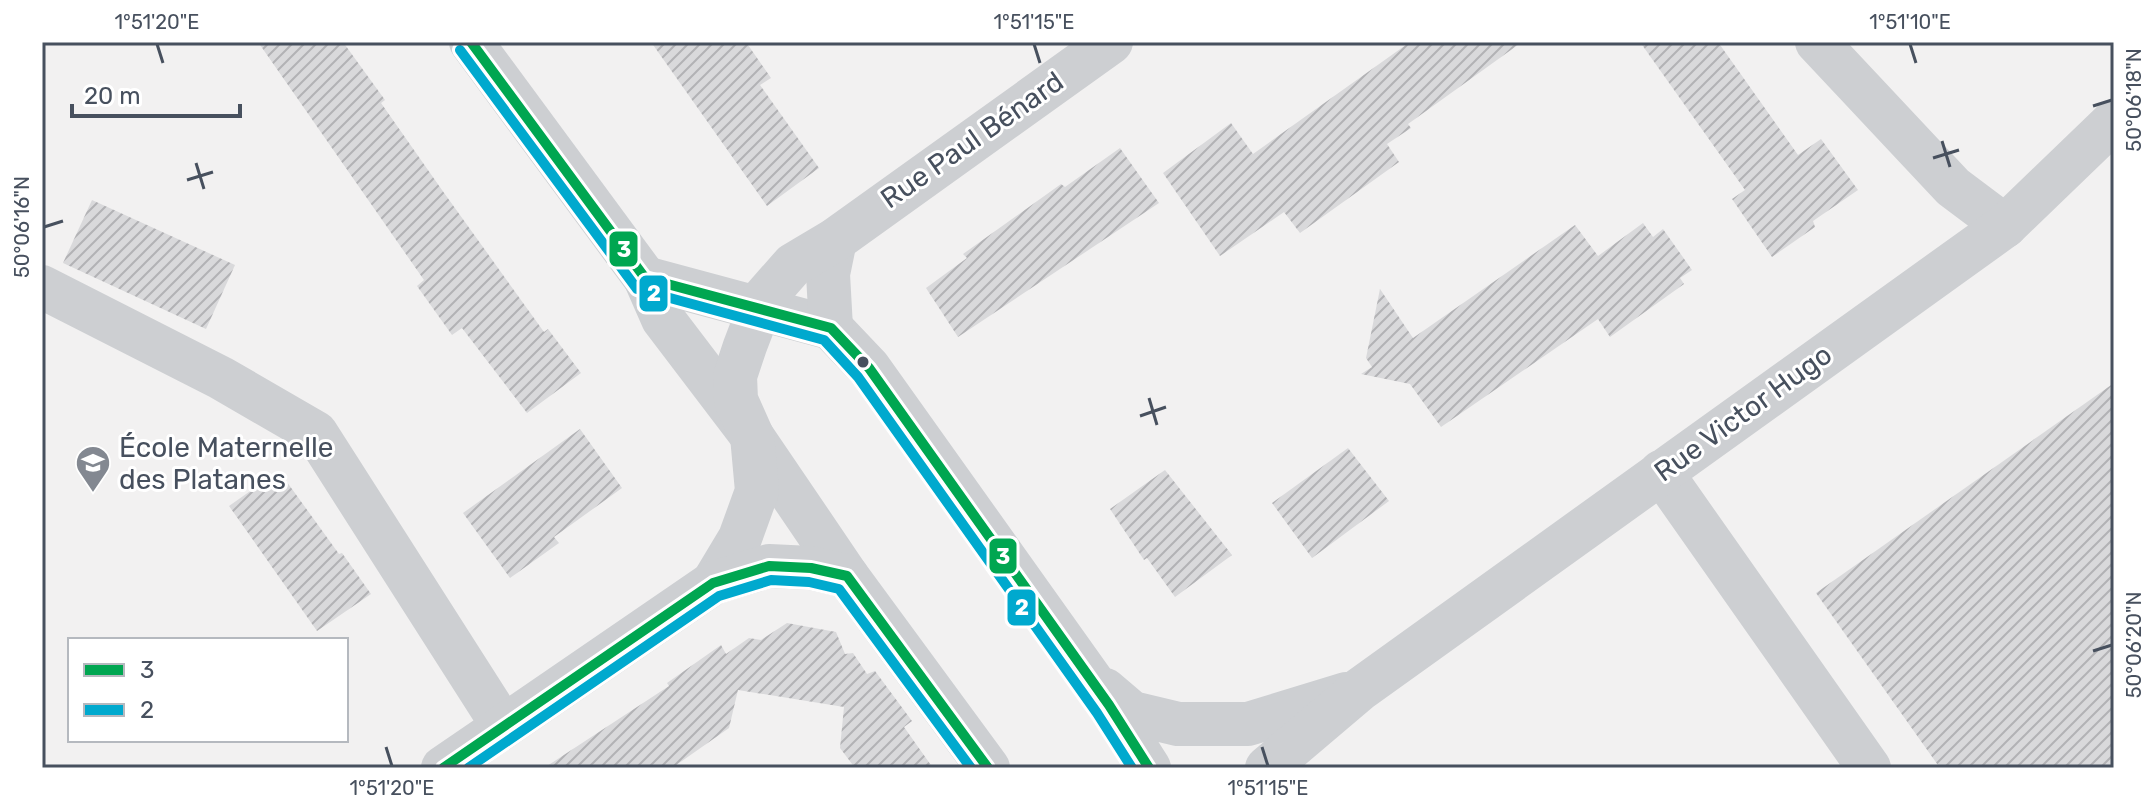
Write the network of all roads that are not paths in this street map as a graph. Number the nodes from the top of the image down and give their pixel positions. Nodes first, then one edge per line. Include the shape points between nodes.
1 (471, 42) edge
2 (1111, 42) edge
3 (1817, 42) edge
4 (2114, 121) edge
5 (2005, 226) junction
6 (835, 240) junction
7 (645, 278) junction
8 (42, 287) edge
9 (784, 325) junction
10 (752, 436) junction
11 (1661, 472) junction
12 (847, 576) junction
13 (713, 583) junction
14 (1089, 677) junction
15 (1359, 690) junction
16 (503, 726) junction
17 (443, 768) edge
18 (988, 768) edge
19 (1149, 768) edge
20 (1267, 768) edge
21 (1869, 768) edge

1 - 7 street
2 - 6 street, Rue Paul Bénard
3 - 5 street via 1953,187
4 - 5 street, Rue Victor Hugo
5 - 11 street, Rue Victor Hugo
6 - 9 street via 828,274
6 - 9 street, Rue Paul Bénard via 793,265 763,299
7 - 9 street
7 - 10 street via 663,319
8 - 16 street via 316,433
9 - 10 street via 735,376 736,400
9 - 14 street, Rue Victor Hugo via 869,368
10 - 12 street
10 - 13 street via 757,491 740,538
11 - 15 street, Rue Victor Hugo
11 - 21 street
12 - 13 street via 769,566
12 - 18 street
13 - 16 street
14 - 15 street, Rue Victor Hugo via 1132,713 1178,724 1248,724
14 - 19 street, Rue Victor Hugo
15 - 20 street, Rue Victor Hugo
16 - 17 street

